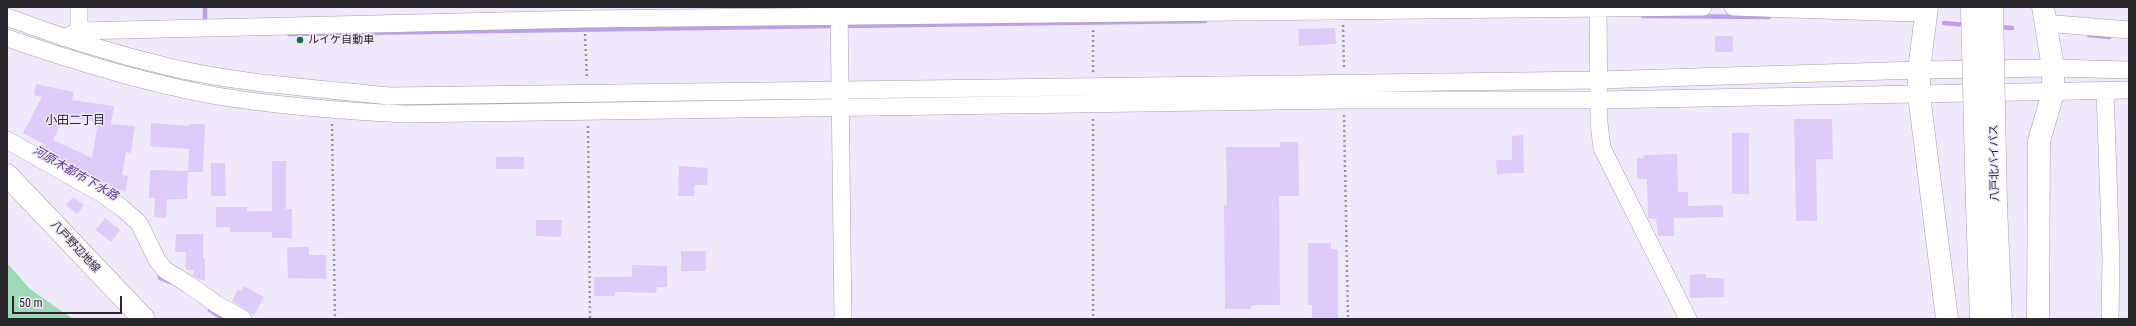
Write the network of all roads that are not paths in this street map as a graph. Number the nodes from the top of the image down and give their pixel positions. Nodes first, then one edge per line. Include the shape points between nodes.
1 (79, 7) edge
2 (1598, 7) edge
3 (1703, 7) edge
4 (1733, 7) edge
5 (1972, 7) edge
6 (1992, 7) edge
7 (1927, 8) edge
8 (839, 11) edge
9 (2044, 15) edge
10 (7, 17) edge
11 (2129, 30) edge
12 (79, 31) junction
13 (7, 38) edge
14 (64, 38) junction
15 (2053, 68) junction
16 (1919, 70) junction
17 (2129, 70) edge
18 (1598, 80) junction
19 (2129, 90) edge
20 (2105, 91) junction
21 (2054, 93) junction
22 (1919, 95) junction
23 (840, 98) junction
24 (1599, 100) junction
25 (7, 140) edge
26 (7, 175) edge
27 (1986, 206) junction
28 (144, 319) edge
29 (243, 319) edge
30 (843, 319) edge
31 (1688, 319) edge
32 (1947, 319) edge
33 (1981, 319) edge
34 (2001, 319) edge
35 (2038, 319) edge
36 (2110, 319) edge

1 - 12 street
2 - 3 street
2 - 8 street via 1093,13
2 - 18 street
4 - 7 street via 1910,13
5 - 27 main road, 八戸北バイパス, bridge
6 - 27 main road, 八戸北バイパス, bridge
7 - 16 main road
8 - 12 street
8 - 23 street
9 - 11 street
9 - 15 main road
10 - 14 street
12 - 14 street
13 - 23 street via 72,61 155,83 218,96 332,110 404,114 588,112
14 - 23 street via 170,68 268,84 389,96 588,94
15 - 16 street
15 - 17 street
15 - 21 main road
16 - 18 street
16 - 22 main road
18 - 23 street
18 - 24 street
19 - 20 street
20 - 21 street
20 - 36 street via 2111,260
21 - 22 street
21 - 35 main road via 2039,141
22 - 24 street
22 - 32 main road
23 - 24 street via 1093,104 1344,100
23 - 30 street
24 - 31 street via 1602,148
25 - 29 street via 104,194 139,223 157,260 165,270
26 - 28 main road, 八戸野辺地線
27 - 33 main road, 八戸北バイパス
27 - 34 main road, 八戸北バイパス

